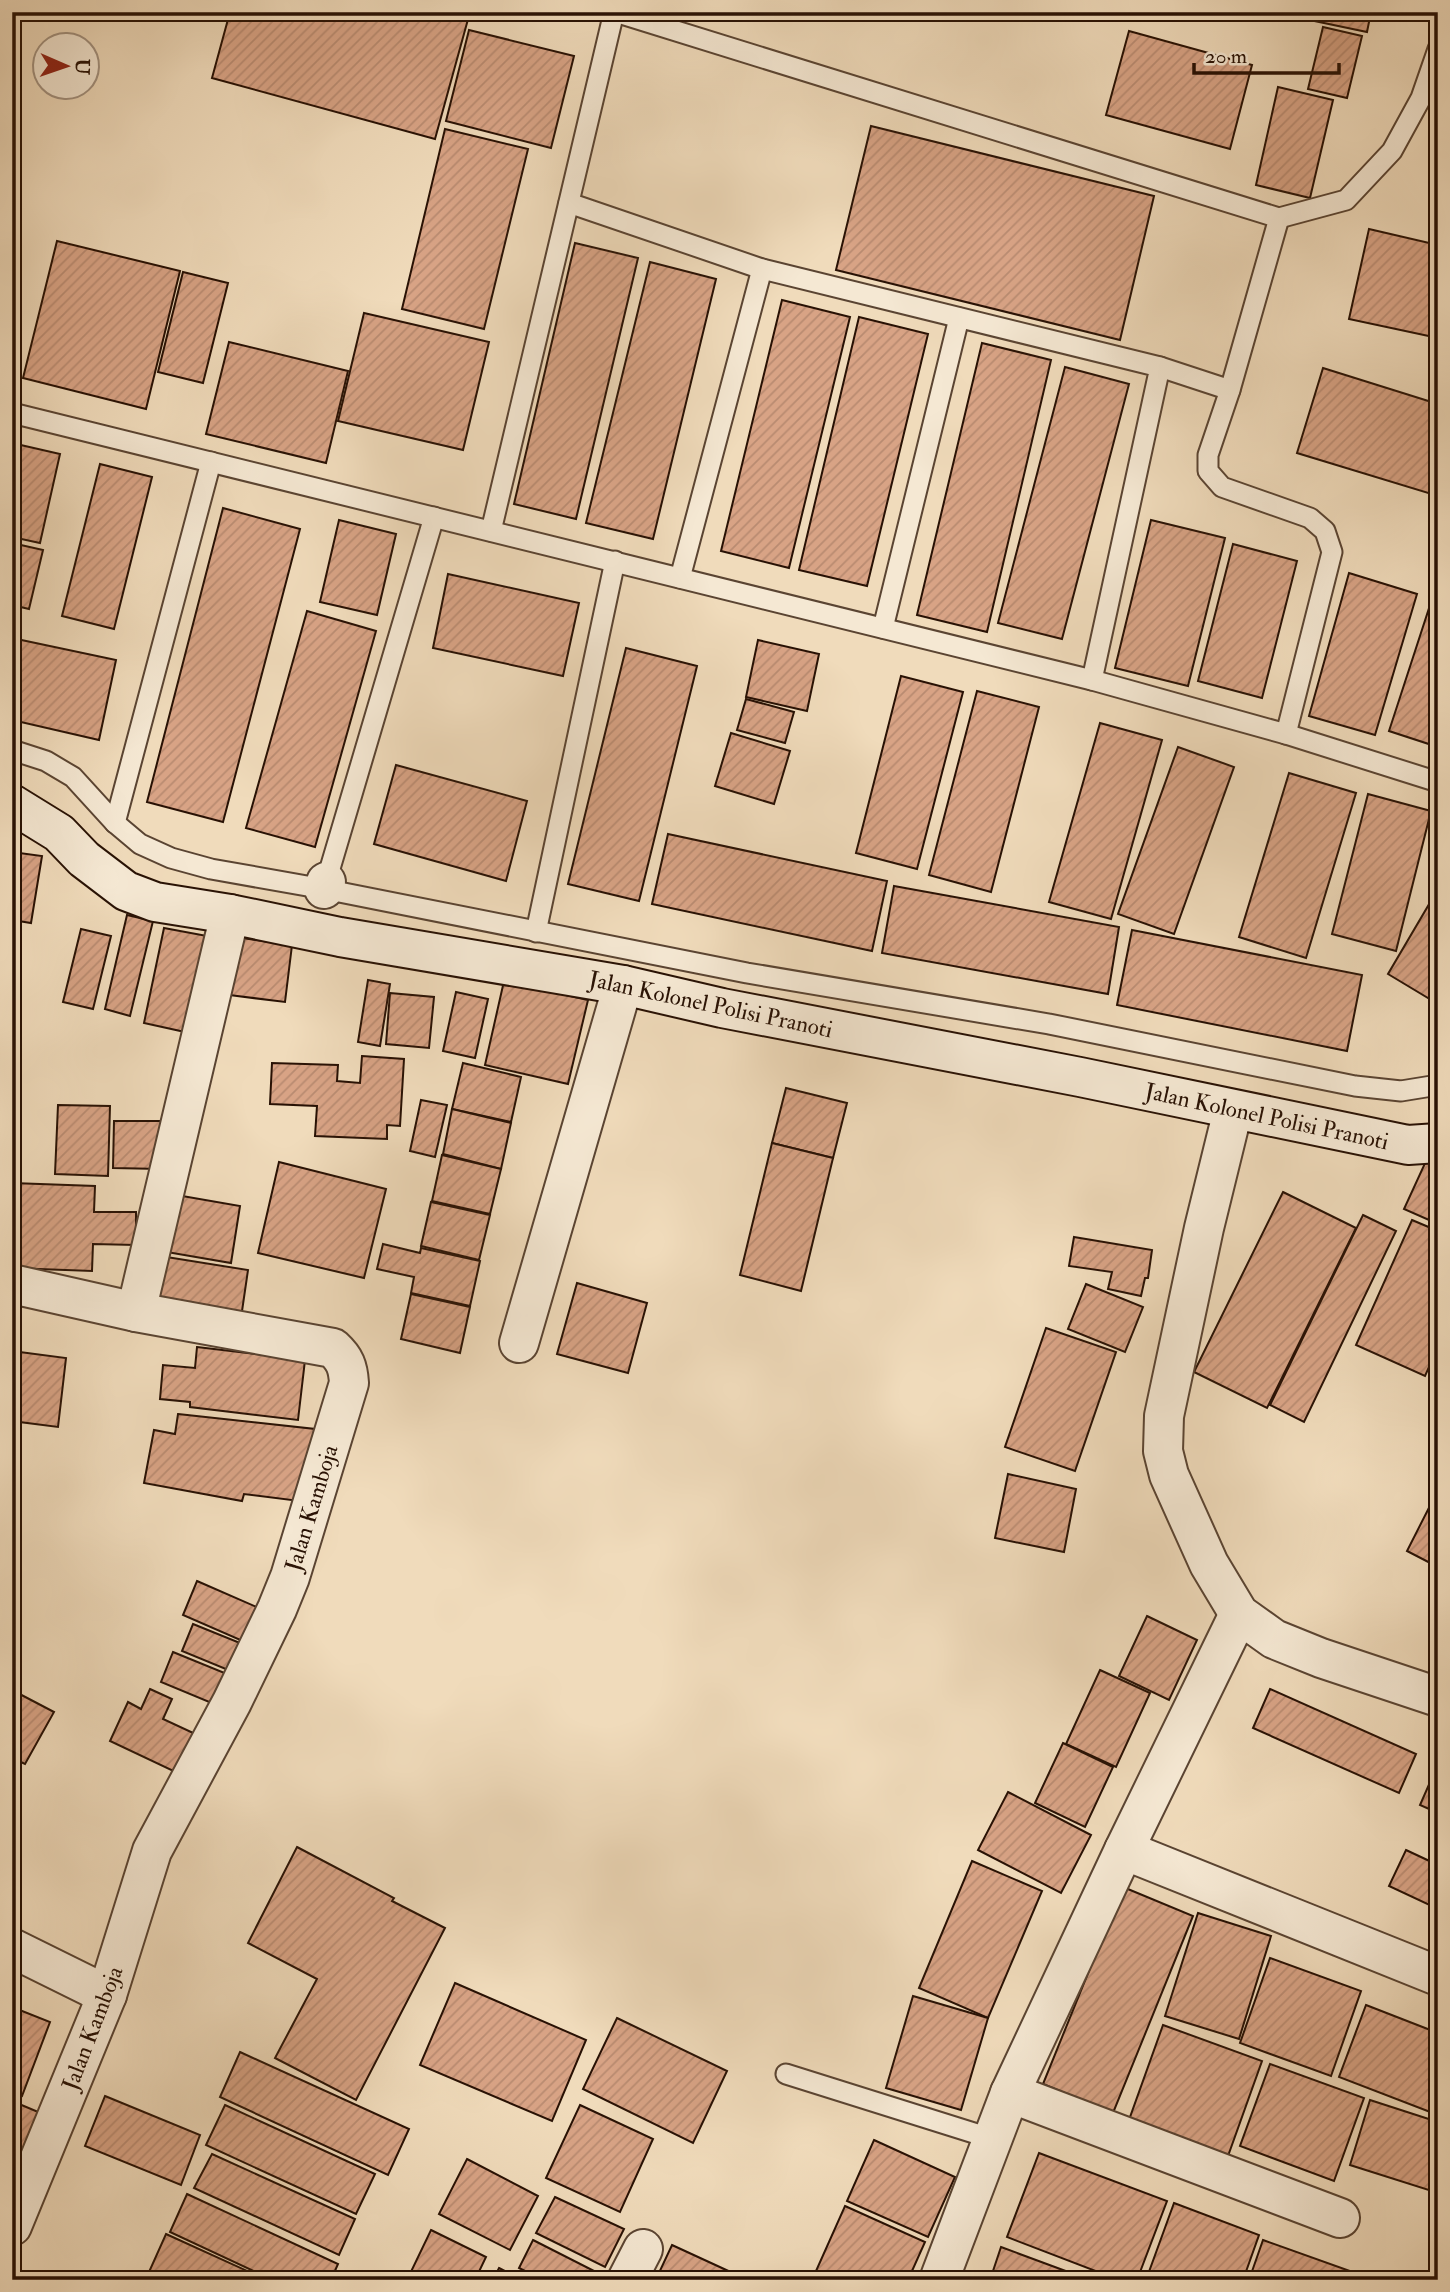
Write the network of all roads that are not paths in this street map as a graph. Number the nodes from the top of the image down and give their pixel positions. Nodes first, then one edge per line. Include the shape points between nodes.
1 (615, 12) edge
2 (1438, 49) edge
3 (569, 203) junction
4 (1279, 218) junction
5 (762, 269) junction
6 (959, 318) junction
7 (1160, 367) junction
8 (1230, 390) junction
9 (12, 412) edge
10 (211, 462) junction
11 (434, 517) junction
12 (491, 531) junction
13 (615, 562) junction
14 (681, 578) junction
15 (883, 628) junction
16 (1092, 680) junction
17 (1286, 734) junction
18 (12, 750) edge
19 (1438, 782) edge
20 (12, 804) edge
21 (115, 823) junction
22 (325, 886) junction
23 (230, 914) junction
24 (536, 932) junction
25 (623, 985) junction
26 (1438, 1085) edge
27 (1233, 1110) junction
28 (1438, 1143) edge
29 (12, 1284) edge
30 (136, 1312) junction
31 (519, 1343) dead end
32 (1239, 1614) junction
33 (1438, 1696) edge
34 (1124, 1850) junction
35 (12, 1948) edge
36 (1438, 1976) edge
37 (107, 1995) junction
38 (786, 2074) dead end
39 (1010, 2094) junction
40 (993, 2139) junction
41 (1340, 2218) dead end
42 (12, 2226) edge
43 (939, 2280) edge

1 - 3 lane
1 - 4 lane
2 - 4 lane via 1421,98 1392,151 1346,200
3 - 5 lane
3 - 12 lane
4 - 8 lane
5 - 6 lane
5 - 14 lane
6 - 7 lane
6 - 15 lane
7 - 8 lane
7 - 16 lane
8 - 17 lane via 1208,455 1208,471 1222,487 1310,518 1325,531 1332,552
9 - 10 lane
10 - 11 lane
10 - 21 lane
11 - 12 lane
11 - 22 lane
12 - 13 lane
13 - 14 lane
13 - 24 lane
14 - 15 lane
15 - 16 lane
16 - 17 lane
17 - 19 lane
18 - 21 lane via 47,761 73,777
20 - 23 street, Jalan Kolonel Polisi Pranoti via 58,833 126,891 155,902
21 - 22 lane via 140,844 171,858 211,869
22 - 24 lane
23 - 25 street, Jalan Kolonel Polisi Pranoti
23 - 30 street
24 - 26 lane via 1049,1024 1355,1086 1401,1091
25 - 27 street, Jalan Kolonel Polisi Pranoti
25 - 31 street
27 - 28 street, Jalan Kolonel Polisi Pranoti via 1408,1145
27 - 32 street via 1169,1390 1163,1451 1181,1506
29 - 30 street, Jalan Kamboja
30 - 37 street, Jalan Kamboja via 333,1348 348,1367 349,1383 277,1609 152,1851
32 - 33 street via 1274,1639
32 - 34 street
34 - 36 street
34 - 39 street
35 - 37 street
37 - 42 street, Jalan Kamboja
38 - 40 lane
39 - 40 street
39 - 41 street
40 - 43 street

